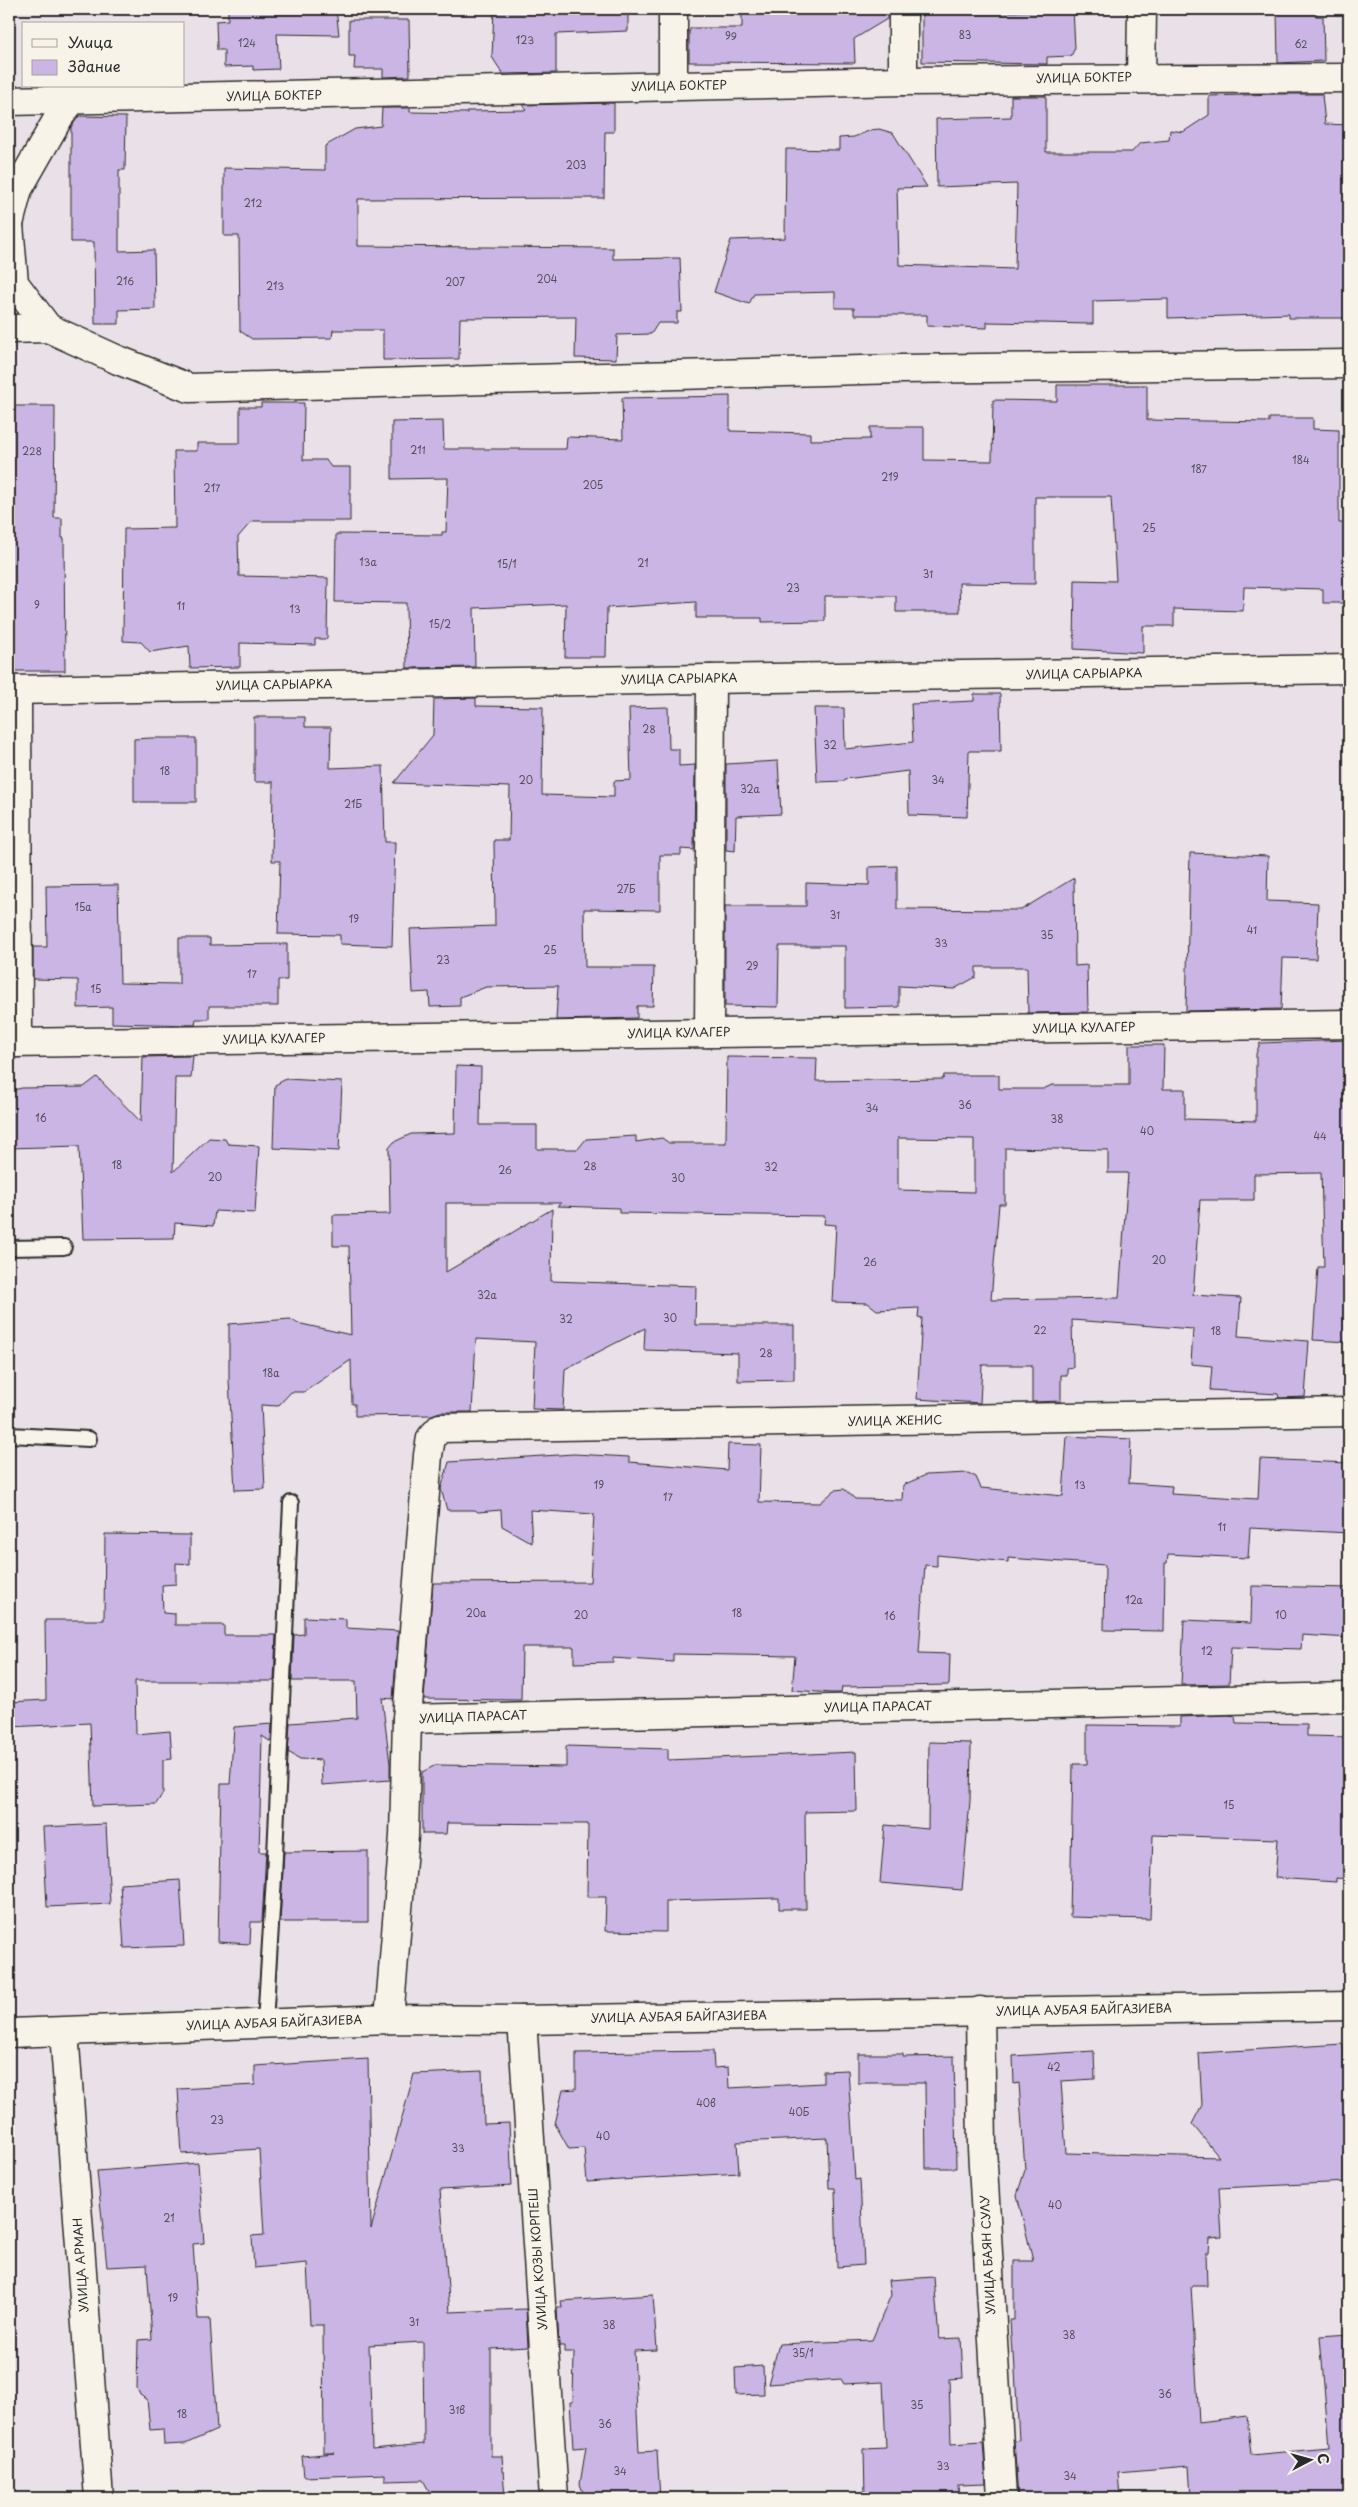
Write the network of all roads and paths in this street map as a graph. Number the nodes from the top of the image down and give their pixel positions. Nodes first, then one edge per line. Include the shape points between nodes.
1 (673, 9) edge
2 (903, 9) edge
3 (1142, 9) edge
4 (1141, 78) junction
5 (1349, 78) edge
6 (903, 80) junction
7 (673, 86) junction
8 (9, 101) edge
9 (72, 101) junction
10 (9, 225) edge
11 (48, 328) junction
12 (9, 329) edge
13 (1349, 364) edge
14 (1349, 669) edge
15 (711, 679) junction
16 (13, 690) edge
17 (1349, 1024) edge
18 (709, 1033) junction
19 (14, 1043) edge
20 (64, 1247) dead end
21 (9, 1248) edge
22 (1349, 1412) edge
23 (9, 1436) edge
24 (89, 1439) dead end
25 (291, 1503) dead end
26 (1349, 1697) edge
27 (407, 1719) junction
28 (1349, 2006) edge
29 (980, 2011) junction
30 (389, 2019) junction
31 (522, 2020) junction
32 (265, 2023) junction
33 (64, 2032) junction
34 (9, 2033) edge
35 (99, 2498) edge
36 (554, 2498) edge
37 (1002, 2498) edge

1 - 7 street
2 - 6 street
3 - 4 street
4 - 5 street, УЛИЦА БОКТЕР
4 - 6 street, УЛИЦА БОКТЕР
6 - 7 street, УЛИЦА БОКТЕР
7 - 9 street, УЛИЦА БОКТЕР
8 - 9 street, УЛИЦА БОКТЕР
9 - 10 street via 18,189
10 - 11 street via 14,283
11 - 12 street
11 - 13 street via 189,388 900,369
14 - 15 street, УЛИЦА САРЫАРКА
15 - 16 street, УЛИЦА САРЫАРКА
15 - 18 street
16 - 19 street
17 - 18 street, УЛИЦА КУЛАГЕР
18 - 19 street, УЛИЦА КУЛАГЕР
20 - 21 lane
22 - 27 street, УЛИЦА ЖЕНИС via 440,1428 431,1438 428,1454
23 - 24 lane
25 - 32 lane
26 - 27 street, УЛИЦА ПАРАСАТ
27 - 30 street via 404,1836
28 - 29 street, УЛИЦА АУБАЯ БАЙГАЗИЕВА
29 - 31 street, УЛИЦА АУБАЯ БАЙГАЗИЕВА
29 - 37 street, УЛИЦА БАЯН СУЛУ via 982,2148
30 - 31 street, УЛИЦА АУБАЯ БАЙГАЗИЕВА
30 - 32 street, УЛИЦА АУБАЯ БАЙГАЗИЕВА
31 - 36 street, УЛИЦА КОЗЫ КОРПЕШ
32 - 33 street, УЛИЦА АУБАЯ БАЙГАЗИЕВА
33 - 34 street, УЛИЦА АУБАЯ БАЙГАЗИЕВА
33 - 35 street, УЛИЦА АРМАН

